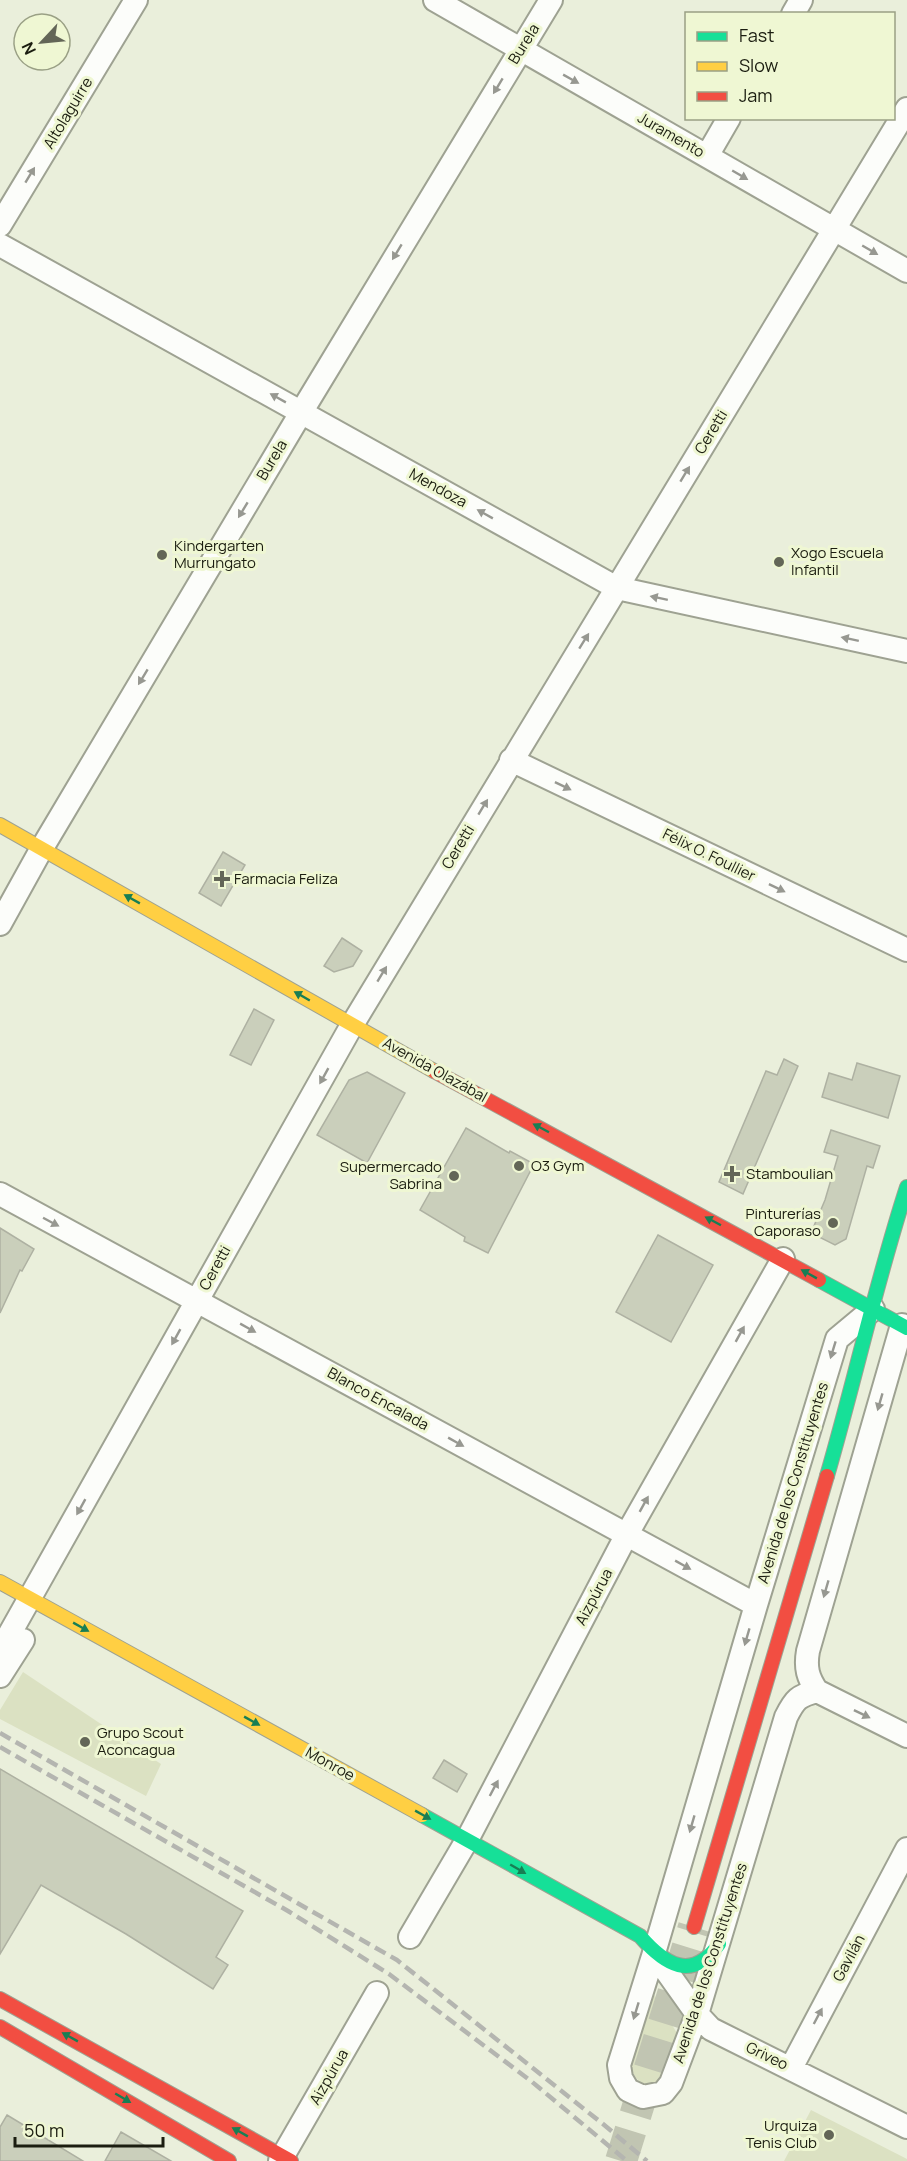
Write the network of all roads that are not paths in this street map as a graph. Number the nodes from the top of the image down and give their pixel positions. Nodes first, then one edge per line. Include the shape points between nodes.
1 (136, 0) edge
2 (435, 0) edge
3 (551, 0) edge
4 (520, 50) junction
5 (907, 109) edge
6 (728, 120) edge
7 (707, 156) junction
8 (0, 225) edge
9 (834, 229) junction
10 (0, 245) edge
11 (907, 271) edge
12 (302, 411) junction
13 (616, 588) junction
14 (907, 651) edge
15 (511, 760) junction
16 (0, 825) edge
17 (42, 848) junction
18 (0, 924) edge
19 (907, 950) edge
20 (352, 1025) junction
21 (907, 1187) edge
22 (0, 1194) edge
23 (783, 1259) junction
24 (197, 1300) junction
25 (873, 1309) junction
26 (904, 1327) edge
27 (627, 1534) junction
28 (0, 1582) edge
29 (31, 1598) junction
30 (756, 1605) junction
31 (0, 1625) edge
32 (0, 1651) edge
33 (0, 1676) edge
34 (817, 1691) junction
35 (907, 1736) edge
36 (467, 1840) junction
37 (907, 1849) edge
38 (694, 1927) tunnel mouth
39 (410, 1937) dead end
40 (719, 1944) junction
41 (654, 1953) junction
42 (377, 1994) dead end
43 (0, 1999) edge
44 (697, 2014) junction
45 (0, 2027) edge
46 (791, 2068) junction
47 (907, 2127) edge
48 (285, 2159) edge
49 (229, 2161) edge

8 -> 1 street, Altolaguirre
2 - 4 street, Juramento
3 - 4 street, Burela
4 -> 7 street, Juramento
4 -> 12 street, Burela
5 - 9 street, Ceretti
6 - 7 street
7 -> 9 street, Juramento
9 -> 11 street, Juramento
13 -> 9 street, Ceretti
12 -> 10 street, Mendoza
13 -> 12 street, Mendoza
12 -> 17 street, Burela
14 -> 13 street, Mendoza
15 -> 13 street, Ceretti
15 -> 19 street, Félix O. Foullier
20 -> 15 street, Ceretti
16 - 17 main road, Avenida Olazábal
17 - 18 street, Burela
20 -> 17 main road, Avenida Olazábal
23 -> 20 main road, Avenida Olazábal
20 -> 24 street, Ceretti
21 - 25 main road, Avenida de los Constituyentes via 886,1251
22 -> 24 street, Blanco Encalada
25 -> 23 main road, Avenida Olazábal
27 -> 23 street, Aizpúrua
24 -> 27 street, Blanco Encalada
24 -> 29 street, Ceretti
25 - 26 main road, Avenida Olazábal
25 -> 30 street, Avenida de los Constituyentes via 837,1339
25 - 38 main road, Avenida de los Constituyentes
26 -> 34 street via 808,1651 809,1680
27 -> 30 street, Blanco Encalada
36 -> 27 street, Aizpúrua
28 - 29 main road, Monroe
29 - 31 street, Ceretti
29 - 32 street, Ceretti
29 - 33 street, Ceretti via 27,1633
29 -> 36 main road, Monroe
30 -> 41 street, Avenida de los Constituyentes
34 -> 35 street
34 - 40 street, Avenida de los Constituyentes via 801,1695 786,1717
36 - 39 street, Aizpúrua
36 -> 41 main road, Monroe via 640,1936
46 -> 37 street, Gavilán
40 - 41 main road, Monroe via 697,1965 682,1966
40 - 44 street, Avenida de los Constituyentes
41 - 44 street, Griveo
41 -> 44 street, Avenida de los Constituyentes via 619,2065 628,2090 643,2097 663,2093 671,2083
42 - 48 street, Aizpúrua
48 -> 43 main road
44 - 46 street, Griveo via 711,2029
45 -> 49 main road
46 - 47 street, Griveo

